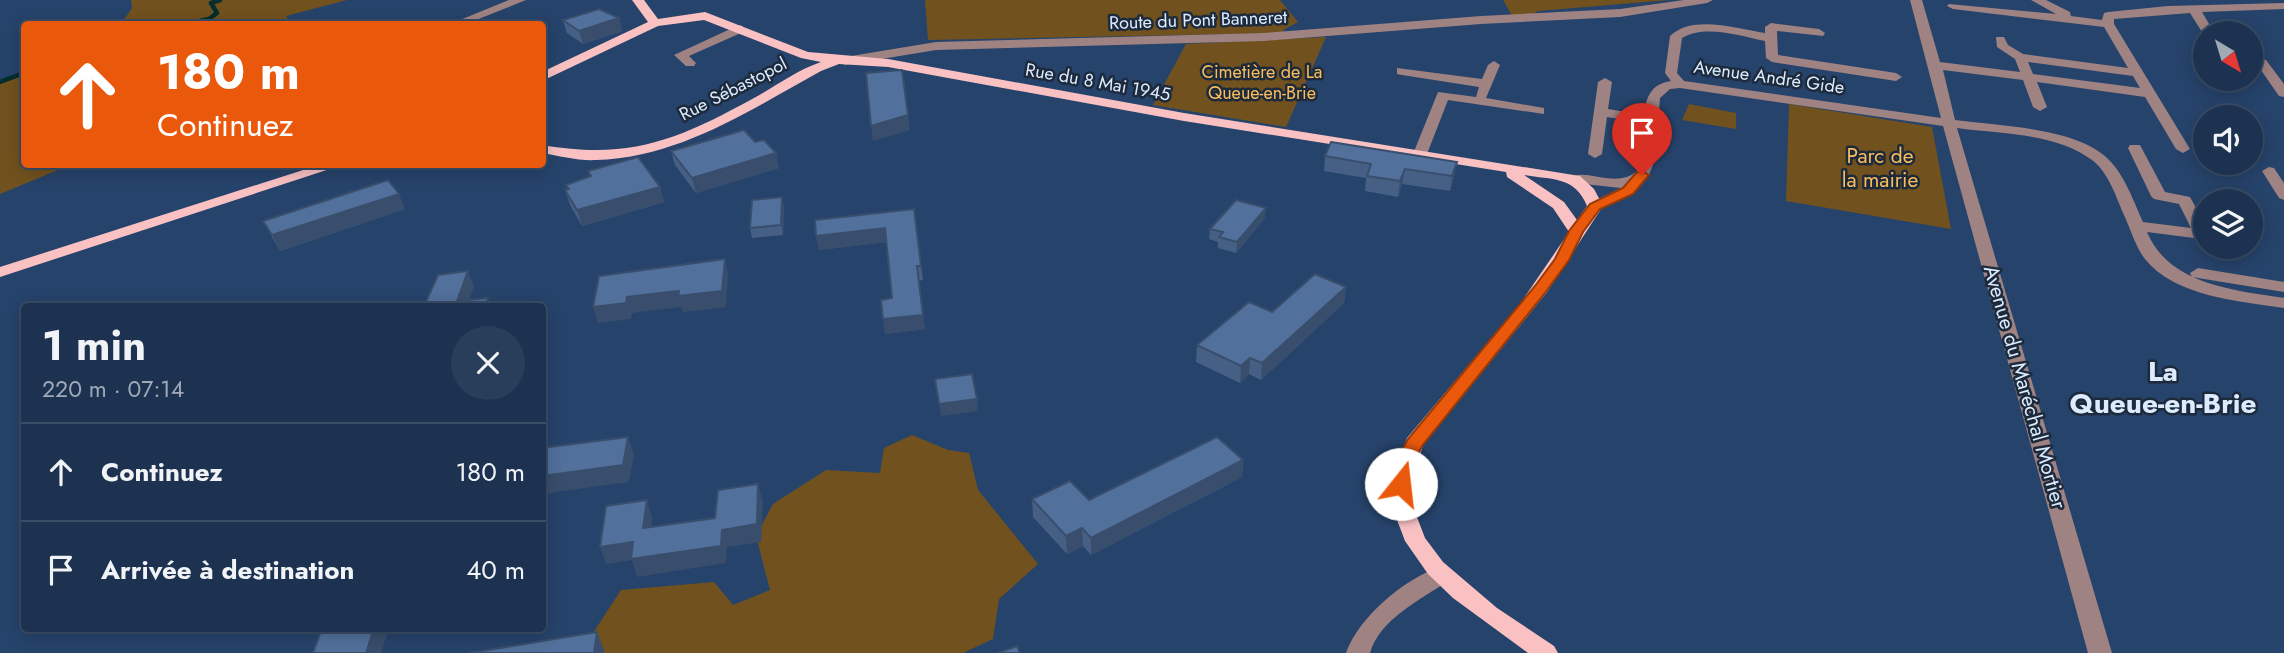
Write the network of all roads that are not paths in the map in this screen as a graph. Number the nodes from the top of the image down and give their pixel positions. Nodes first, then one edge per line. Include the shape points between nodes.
1 (520, 0) edge
2 (638, 0) edge
3 (1707, 0) edge
4 (1916, 0) edge
5 (2037, 0) edge
6 (2153, 0) edge
7 (2258, 3) edge
8 (1952, 6) dead end
9 (2284, 6) edge
10 (2194, 9) junction
11 (2168, 10) junction
12 (464, 21) edge
13 (2079, 21) junction
14 (2201, 21) edge
15 (656, 23) junction
16 (2108, 24) junction
17 (739, 29) junction
18 (1819, 33) dead end
19 (1771, 38) junction
20 (2000, 40) dead end
21 (898, 51) junction
22 (2020, 57) junction
23 (830, 62) junction
24 (888, 62) junction
25 (690, 64) dead end
26 (2263, 64) edge
27 (1494, 65) dead end
28 (1934, 65) junction
29 (1402, 71) dead end
30 (2136, 73) junction
31 (546, 75) edge
32 (1896, 76) dead end
33 (2027, 76) junction
34 (1605, 82) dead end
35 (1486, 84) junction
36 (1681, 84) junction
37 (2147, 93) junction
38 (2284, 93) edge
39 (1480, 102) junction
40 (2040, 107) dead end
41 (1539, 111) dead end
42 (1601, 111) junction
43 (1651, 120) junction
44 (1949, 122) junction
45 (2135, 148) dead end
46 (2183, 149) dead end
47 (546, 150) edge
48 (1420, 154) junction
49 (1595, 154) dead end
50 (1498, 166) junction
51 (325, 168) edge
52 (2269, 171) dead end
53 (1642, 175) junction
54 (1575, 178) junction
55 (2284, 195) edge
56 (1559, 205) junction
57 (1595, 206) junction
58 (2137, 226) junction
59 (1576, 231) junction
60 (0, 272) edge
61 (2198, 273) dead end
62 (2284, 288) edge
63 (2284, 303) edge
64 (1440, 575) junction
65 (1358, 653) edge
66 (1546, 653) edge
67 (2099, 653) edge

1 - 12 street
2 - 15 main road
3 - 21 street, Route du Pont Banneret via 1620,13 1264,37 936,46
4 - 28 street, Avenue du Maréchal Mortier
5 - 13 street
6 - 11 street
7 - 9 street
7 - 10 street
8 - 13 street
10 - 11 street
10 - 14 street
11 - 16 street via 2111,14
13 - 16 street
15 - 17 main road via 705,16
15 - 31 main road
16 - 30 street
17 - 23 main road
17 - 25 street via 680,55
18 - 19 street via 1771,27
19 - 32 street via 1772,58
19 - 36 street via 1701,29 1680,33 1671,74
20 - 22 street
21 - 23 street, Route du Pont Banneret
21 - 24 street via 884,58
22 - 30 street
22 - 33 street
23 - 24 main road, Rue du 8 Mai 1945
23 - 47 main road, Rue Sébastopol via 672,141 598,156
24 - 48 main road, Rue du 8 Mai 1945 via 1184,117
26 - 38 street
27 - 35 street
28 - 33 street
28 - 44 street, Avenue du Maréchal Mortier
29 - 35 street
30 - 37 street
33 - 37 street
33 - 40 street
34 - 42 street
35 - 39 street
36 - 43 street, Avenue André Gide via 1666,86 1653,97
36 - 44 street, Avenue André Gide
37 - 46 street
39 - 41 street
39 - 48 street via 1443,95
42 - 43 street
42 - 49 street
43 - 53 street, Avenue André Gide
44 - 58 street, Avenue André Gide via 2048,137 2102,160
44 - 67 street, Avenue du Maréchal Mortier
45 - 58 street via 2159,196 2185,200 2202,234
48 - 50 main road, Rue du 8 Mai 1945
50 - 54 main road, Rue du 8 Mai 1945
50 - 56 main road
51 - 60 main road
52 - 55 street
53 - 54 street, Rue du 8 Mai 1945 via 1615,184
53 - 57 street via 1628,191
54 - 56 main road via 1565,187
54 - 57 main road
56 - 59 main road
57 - 59 main road
58 - 63 street, Avenue André Gide via 2152,258 2172,271 2224,292
59 - 64 main road via 1540,290 1414,443 1405,462 1403,514 1421,551
61 - 62 street
64 - 65 street via 1374,625
64 - 66 main road

